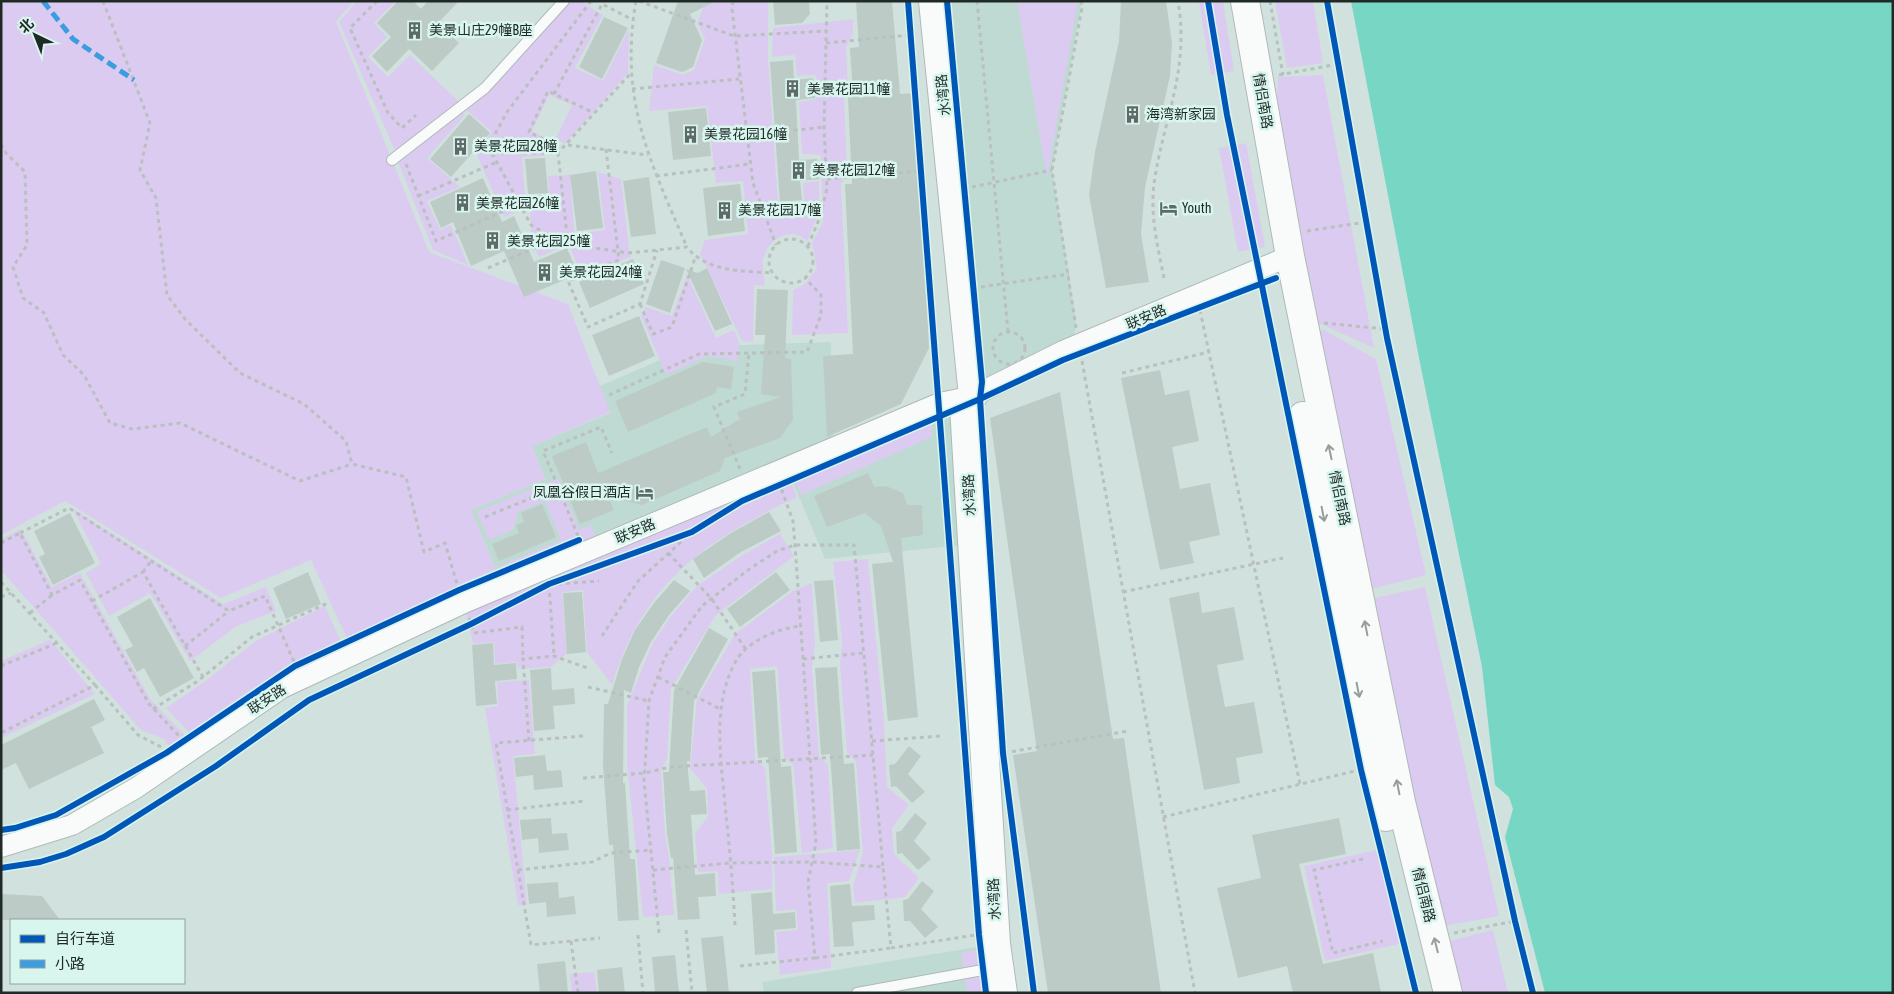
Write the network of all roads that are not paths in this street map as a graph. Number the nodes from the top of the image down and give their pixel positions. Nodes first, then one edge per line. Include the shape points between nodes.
1 (564, 1) edge
2 (933, 1) edge
3 (1228, 1) edge
4 (1245, 1) edge
5 (392, 160) dead end
6 (1283, 253) junction
7 (973, 396) junction
8 (1, 847) edge
9 (995, 976) edge
10 (857, 993) edge
11 (1430, 993) edge
12 (1448, 993) edge

1 - 5 lane via 485,88
2 - 7 main road, 水湾路
3 - 6 main road, 情侣南路
4 - 6 main road, 情侣南路 via 1271,77
6 - 7 street, 联安路
6 -> 11 main road, 情侣南路 via 1374,767
12 -> 6 main road, 情侣南路 via 1401,802 1304,327
7 - 8 street, 联安路 via 940,403 747,485 460,593 282,688 136,788 72,825
7 - 9 main road, 水湾路 via 964,406
9 - 10 lane

